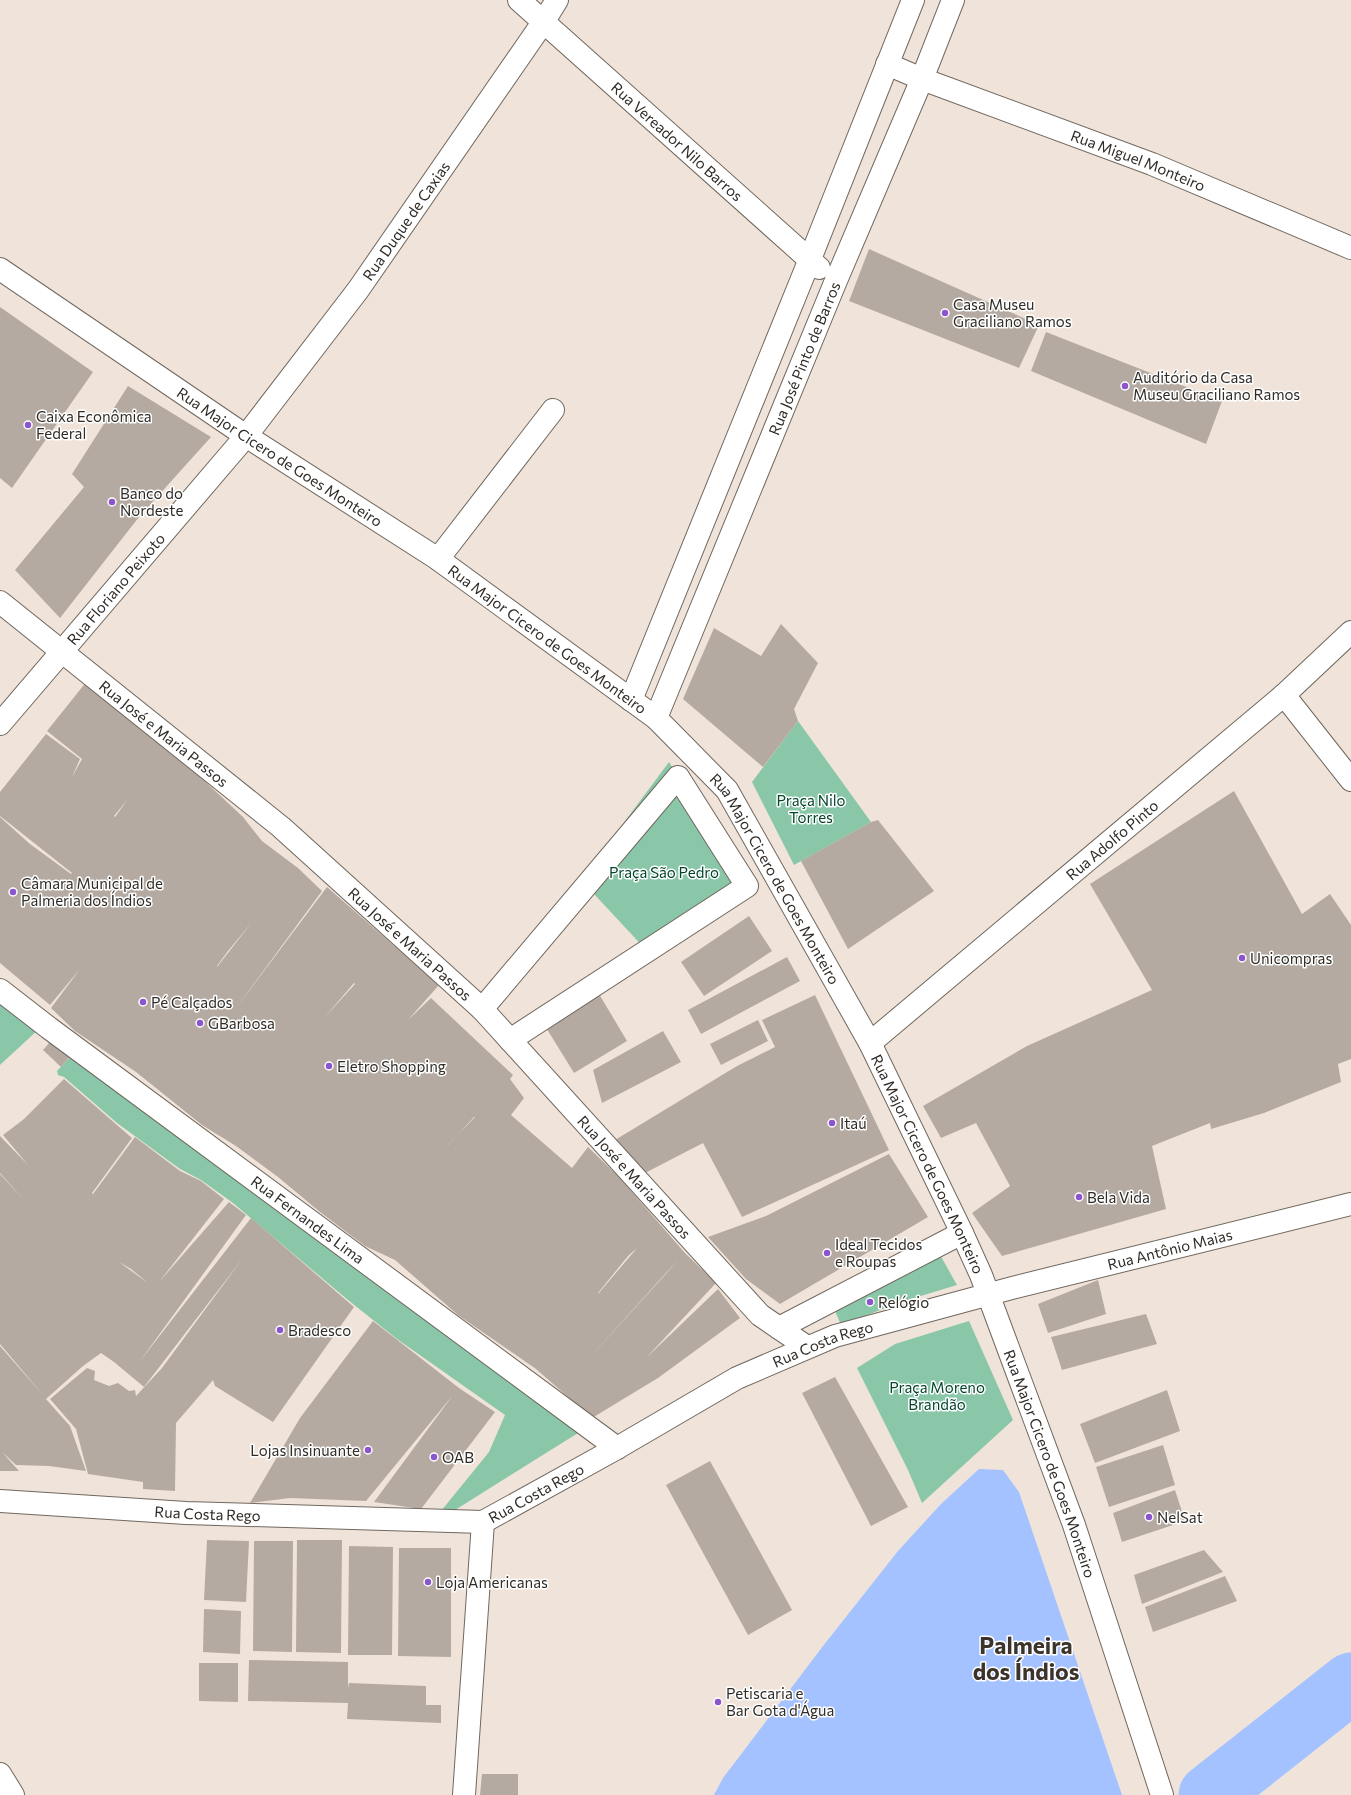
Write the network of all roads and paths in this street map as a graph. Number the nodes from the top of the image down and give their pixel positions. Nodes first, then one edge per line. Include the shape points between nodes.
1 (518, 0) edge
2 (557, 0) edge
3 (913, 0) edge
4 (953, 0) edge
5 (544, 22) junction
6 (887, 64) junction
7 (922, 79) junction
8 (1351, 248) edge
9 (810, 259) junction
10 (0, 269) edge
11 (835, 283) junction
12 (553, 410) dead end
13 (246, 436) junction
14 (438, 559) junction
15 (0, 602) edge
16 (1351, 632) edge
17 (62, 651) junction
18 (1284, 695) junction
19 (631, 700) junction
20 (656, 718) junction
21 (0, 724) edge
22 (1351, 780) edge
23 (0, 990) edge
24 (482, 1009) junction
25 (510, 1040) junction
26 (870, 1043) junction
27 (1351, 1204) edge
28 (962, 1233) junction
29 (988, 1294) junction
30 (779, 1328) junction
31 (807, 1347) junction
32 (617, 1448) junction
33 (0, 1501) edge
34 (483, 1522) junction
35 (0, 1774) edge
36 (13, 1795) edge
37 (464, 1795) edge
38 (1162, 1795) edge

1 - 5 street, Rua Vereador Nilo Barros
2 - 5 street, Rua Duque de Caxias
3 - 6 street
4 - 7 street, Rua José Pinto de Barros
5 - 9 street, Rua Vereador Nilo Barros
5 - 13 street, Rua Duque de Caxias via 358,290
6 - 7 street, Rua Miguel Monteiro
6 - 9 street
7 - 8 street, Rua Miguel Monteiro via 1152,164
7 - 11 street, Rua José Pinto de Barros
9 - 11 street, Rua Vereador Nilo Barros
9 - 19 street
10 - 13 street, Rua Major Cicero de Goes Monteiro
11 - 20 street, Rua José Pinto de Barros
12 - 14 street
13 - 14 street, Rua Major Cicero de Goes Monteiro
13 - 17 street, Rua Floriano Peixoto
14 - 19 street, Rua Major Cicero de Goes Monteiro
15 - 17 street, Rua José e Maria Passos
16 - 18 street, Rua Adolfo Pinto
17 - 21 street, Rua Floriano Peixoto
17 - 24 street, Rua José e Maria Passos via 281,827
18 - 22 street
18 - 26 street, Rua Adolfo Pinto
19 - 20 street, Rua Major Cicero de Goes Monteiro
20 - 26 street, Rua Major Cicero de Goes Monteiro via 727,790
23 - 32 street, Rua Fernandes Lima
24 - 25 street, Rua José e Maria Passos
24 - 25 street via 678,777 747,886
25 - 30 street, Rua José e Maria Passos via 760,1315
26 - 28 street, Rua Major Cicero de Goes Monteiro
27 - 29 street, Rua Antônio Maias
28 - 29 street, Rua Major Cicero de Goes Monteiro
28 - 30 street
29 - 31 street, Rua Costa Rego via 835,1336
29 - 38 street, Rua Major Cicero de Goes Monteiro via 1074,1525
30 - 31 street, Rua José e Maria Passos
31 - 32 street, Rua Costa Rego via 737,1378
32 - 34 street, Rua Costa Rego
33 - 34 street, Rua Costa Rego via 186,1513
34 - 37 street
35 - 36 street

